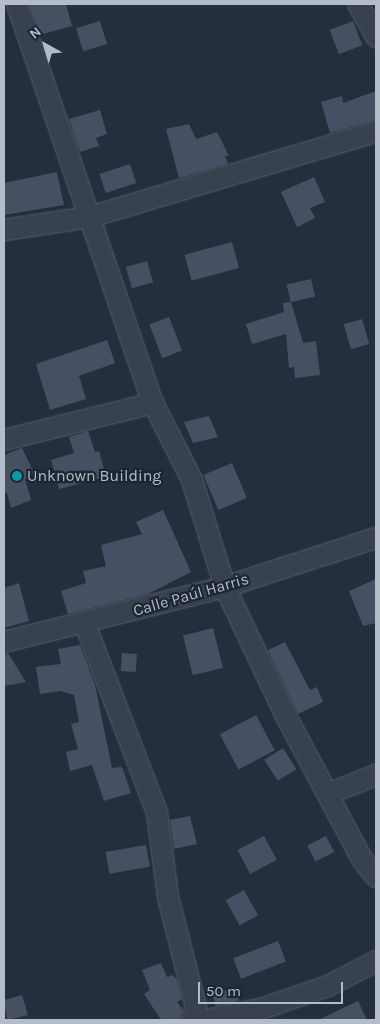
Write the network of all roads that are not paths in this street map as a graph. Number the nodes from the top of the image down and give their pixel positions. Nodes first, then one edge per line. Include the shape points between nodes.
1 (10, 4) edge
2 (18, 4) edge
3 (358, 4) edge
4 (4, 7) edge
5 (376, 36) edge
6 (376, 132) edge
7 (90, 217) junction
8 (4, 230) edge
9 (153, 403) junction
10 (4, 440) edge
11 (376, 538) edge
12 (225, 587) junction
13 (85, 624) junction
14 (4, 642) edge
15 (376, 775) edge
16 (328, 794) junction
17 (376, 877) edge
18 (376, 960) edge
19 (192, 1020) edge
20 (207, 1020) edge

1 - 4 street
2 - 7 street
3 - 5 street
6 - 7 street
7 - 8 street
7 - 9 street
9 - 10 street
9 - 12 street via 192,480
11 - 12 street, Calle Paúl Harris
12 - 13 street, Calle Paúl Harris
12 - 16 street
13 - 14 street, Calle Paúl Harris
13 - 19 street via 157,813 168,897 196,1006
15 - 16 street
16 - 17 street via 362,859
18 - 20 street via 328,986 264,1008

